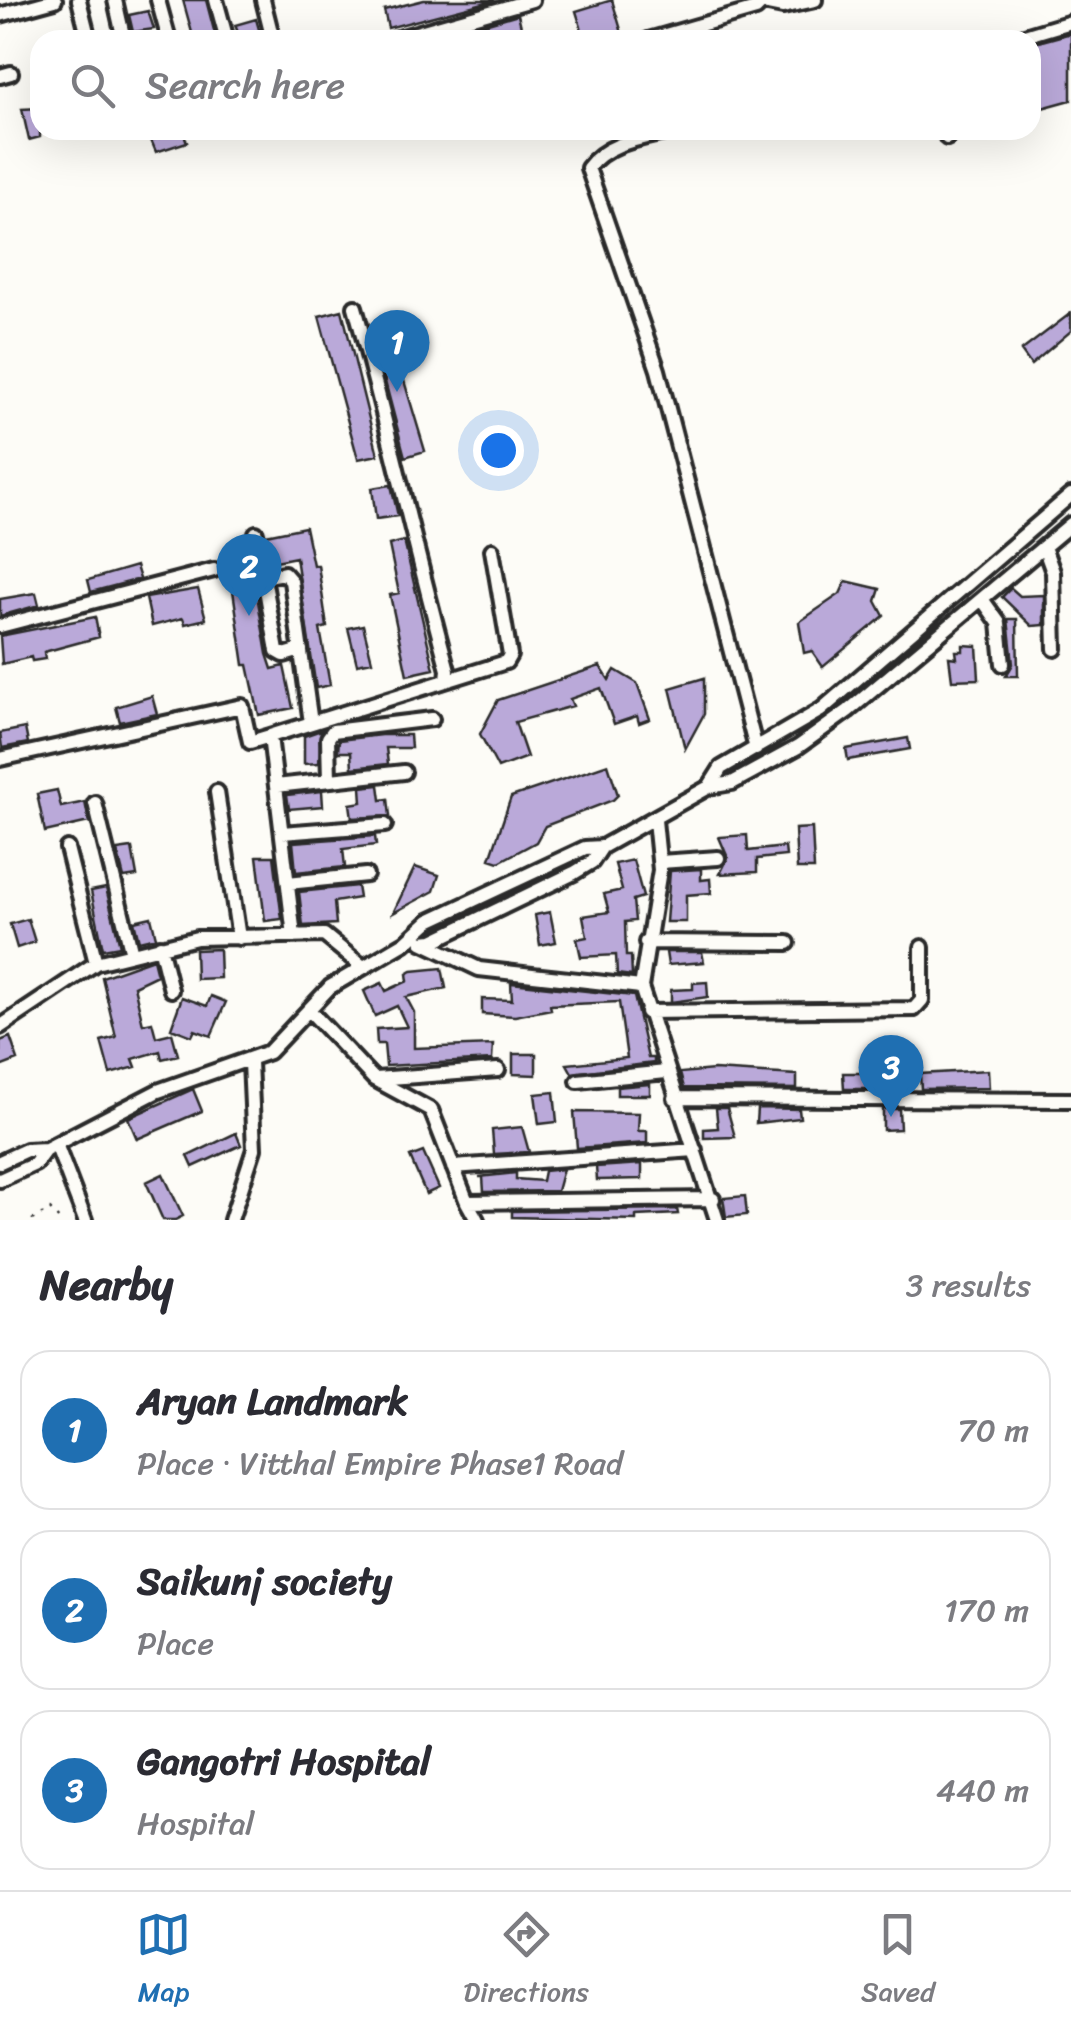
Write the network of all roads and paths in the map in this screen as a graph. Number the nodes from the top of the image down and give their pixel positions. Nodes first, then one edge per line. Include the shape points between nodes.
1 (55, 0) edge
2 (79, 0) edge
3 (115, 0) edge
4 (158, 0) edge
5 (216, 0) edge
6 (264, 0) edge
7 (532, 0) edge
8 (815, 0) edge
9 (764, 1) edge
10 (0, 15) edge
11 (1071, 22) edge
12 (86, 30) edge
13 (122, 30) edge
14 (166, 30) edge
15 (224, 30) edge
16 (271, 30) edge
17 (429, 30) edge
18 (678, 30) edge
19 (1041, 31) edge
20 (640, 140) edge
21 (355, 307) dead end
22 (1071, 495) edge
23 (1071, 524) edge
24 (256, 534) dead end
25 (1044, 547) junction
26 (492, 550) dead end
27 (214, 570) dead end
28 (265, 577) junction
29 (982, 599) junction
30 (0, 626) edge
31 (1055, 649) dead end
32 (301, 650) junction
33 (1003, 664) dead end
34 (446, 680) junction
35 (432, 719) dead end
36 (312, 723) junction
37 (270, 736) junction
38 (756, 750) junction
39 (0, 759) edge
40 (404, 772) dead end
41 (328, 780) junction
42 (276, 786) junction
43 (709, 788) junction
44 (217, 792) dead end
45 (95, 804) dead end
46 (654, 820) junction
47 (385, 824) dead end
48 (282, 833) junction
49 (602, 847) junction
50 (67, 848) dead end
51 (718, 858) dead end
52 (660, 862) junction
53 (366, 875) dead end
54 (288, 883) junction
55 (294, 936) junction
56 (239, 938) junction
57 (422, 942) junction
58 (646, 942) junction
59 (405, 943) junction
60 (788, 943) dead end
61 (160, 946) junction
62 (922, 947) dead end
63 (132, 954) junction
64 (96, 963) junction
65 (363, 967) junction
66 (641, 987) junction
67 (171, 990) dead end
68 (310, 1012) junction
69 (647, 1012) junction
70 (0, 1027) edge
71 (250, 1062) junction
72 (498, 1070) dead end
73 (666, 1072) junction
74 (374, 1079) junction
75 (578, 1080) dead end
76 (675, 1098) junction
77 (1071, 1100) edge
78 (51, 1147) junction
79 (270, 1148) dead end
80 (254, 1149) junction
81 (695, 1150) junction
82 (0, 1162) edge
83 (453, 1166) junction
84 (0, 1180) edge
85 (714, 1199) junction
86 (468, 1202) junction
87 (32, 1220) edge
88 (59, 1220) edge
89 (84, 1220) edge
90 (231, 1220) edge
91 (477, 1220) edge
92 (717, 1220) edge

1 - 10 street
2 - 12 street
3 - 13 street
4 - 14 street
5 - 15 street
6 - 16 street
7 - 17 street
8 - 9 street via 783,7
9 - 18 street
11 - 19 street
20 - 38 street via 597,156 588,168 658,370
21 - 34 street via 400,466 402,502
22 - 38 street via 838,697
23 - 25 street
24 - 28 street
25 - 29 street
25 - 31 street via 1053,572
26 - 34 street via 509,659
27 - 30 street
28 - 32 street via 289,576
28 - 32 street via 277,652
29 - 33 street via 999,623
29 - 43 street via 798,747 732,783
32 - 36 street
34 - 36 street
35 - 41 street via 333,730
36 - 37 street
37 - 39 street via 250,742 242,706
37 - 42 street
38 - 43 street via 722,768
40 - 41 street
41 - 42 street
42 - 48 street
43 - 46 street
44 - 56 street
45 - 63 street
46 - 49 street
46 - 52 street
47 - 48 street
48 - 54 street
49 - 57 street via 574,873
49 - 59 street via 585,848 429,921
50 - 64 street
51 - 52 street
52 - 58 street
53 - 54 street
54 - 55 street
55 - 56 street
55 - 65 street via 324,935
56 - 61 street
57 - 59 street
57 - 66 street via 479,970
58 - 60 street
58 - 66 street
59 - 65 street
61 - 63 street
61 - 67 street
62 - 69 street via 922,1000 914,1009
63 - 64 street
64 - 70 street
65 - 68 street via 330,988
66 - 69 street
68 - 71 street
68 - 74 street
69 - 73 street
71 - 78 street via 158,1090
71 - 80 street
72 - 74 street
73 - 75 street
73 - 76 street
74 - 83 street via 431,1110
76 - 77 street
76 - 81 street
78 - 82 street
78 - 84 street via 34,1164
78 - 89 street
79 - 80 street
80 - 90 street
81 - 83 street
81 - 85 street
83 - 86 street
85 - 86 street
85 - 92 street
86 - 91 street
87 - 88 path via 50,1209

